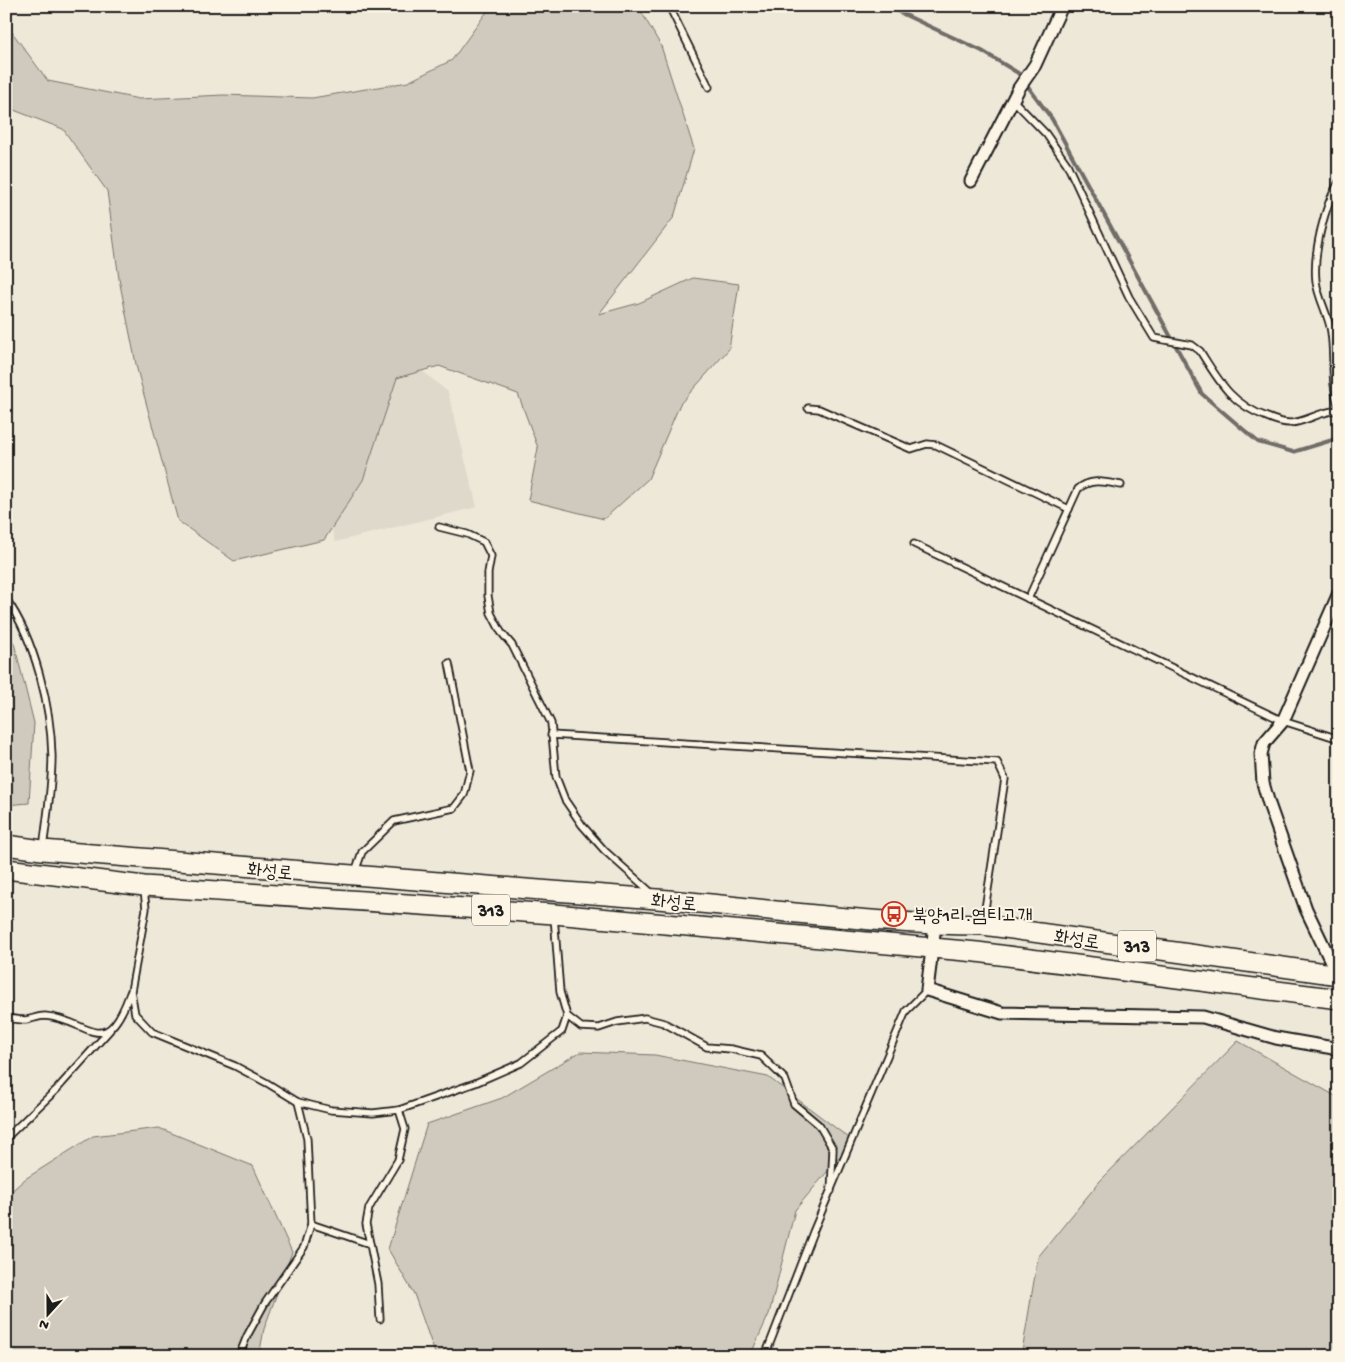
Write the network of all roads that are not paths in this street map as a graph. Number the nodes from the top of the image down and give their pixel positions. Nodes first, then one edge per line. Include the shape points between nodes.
1 (669, 6) edge
2 (1062, 6) edge
3 (709, 87) dead end
4 (1014, 100) junction
5 (971, 181) dead end
6 (1339, 182) edge
7 (808, 408) dead end
8 (1339, 409) edge
9 (1121, 486) dead end
10 (1069, 509) junction
11 (439, 527) dead end
12 (914, 544) dead end
13 (1339, 593) edge
14 (6, 599) edge
15 (1028, 599) junction
16 (449, 663) dead end
17 (1284, 721) junction
18 (551, 735) junction
19 (1339, 739) edge
20 (6, 844) edge
21 (42, 850) junction
22 (6, 869) edge
23 (353, 877) junction
24 (144, 886) junction
25 (658, 899) junction
26 (554, 914) junction
27 (935, 925) junction
28 (983, 925) junction
29 (932, 948) junction
30 (1338, 974) edge
31 (927, 990) junction
32 (131, 991) junction
33 (1339, 999) edge
34 (567, 1016) junction
35 (6, 1018) edge
36 (110, 1030) junction
37 (1339, 1049) edge
38 (298, 1102) junction
39 (399, 1110) junction
40 (6, 1138) edge
41 (831, 1191) junction
42 (311, 1224) junction
43 (370, 1244) junction
44 (380, 1320) dead end
45 (240, 1356) edge
46 (765, 1356) edge

1 - 3 lane
2 - 4 street via 1036,65
4 - 5 street
4 - 8 lane via 1058,149 1128,297 1154,338 1192,345 1200,350 1231,396 1241,406 1256,413 1290,423
6 - 8 lane via 1330,199 1316,263 1316,283 1332,334 1332,378
7 - 10 lane via 819,409 911,449 936,445
9 - 10 lane via 1106,482 1086,483 1078,490
10 - 15 lane
11 - 18 lane via 484,542 491,556 488,588 491,614 540,697 551,723
12 - 15 lane
13 - 17 street
14 - 21 lane via 14,610 35,661 47,706 52,756
15 - 17 lane
16 - 23 lane via 470,771 464,795 454,808 394,821 362,852
17 - 19 lane
17 - 30 street via 1262,748 1263,782 1306,909
18 - 25 lane via 556,776 565,800 605,850
18 - 28 lane via 997,762 1004,779
20 - 21 main road, 화성로 / 313
21 - 23 main road, 화성로 / 313
22 - 24 main road, 화성로 / 313
23 - 25 main road, 화성로 / 313
24 - 26 main road, 화성로 / 313
24 - 32 lane via 146,909
25 - 27 main road, 화성로 / 313
26 - 29 main road, 화성로 / 313
26 - 34 lane via 560,992
27 - 28 main road, 화성로 / 313
27 - 29 street
28 - 30 main road, 화성로 / 313
29 - 31 street
29 - 33 main road, 화성로 / 313
31 - 37 street via 1002,1013 1203,1017 1276,1038
31 - 41 lane via 906,1011
32 - 36 lane via 122,1015
32 - 38 lane via 135,1014 152,1032 235,1066
34 - 39 lane via 562,1031 521,1063
34 - 41 lane via 582,1026 599,1028 645,1018 664,1024 707,1047 761,1056 786,1079 794,1104 819,1125 833,1149
35 - 36 lane via 25,1020 45,1016 92,1033
36 - 40 lane via 57,1089
38 - 39 lane via 331,1110 373,1113
38 - 42 lane via 307,1139
39 - 43 lane via 405,1130 398,1160 369,1208 366,1224
41 - 46 lane
42 - 43 lane
42 - 45 lane via 304,1247 265,1303
43 - 44 lane via 378,1284

